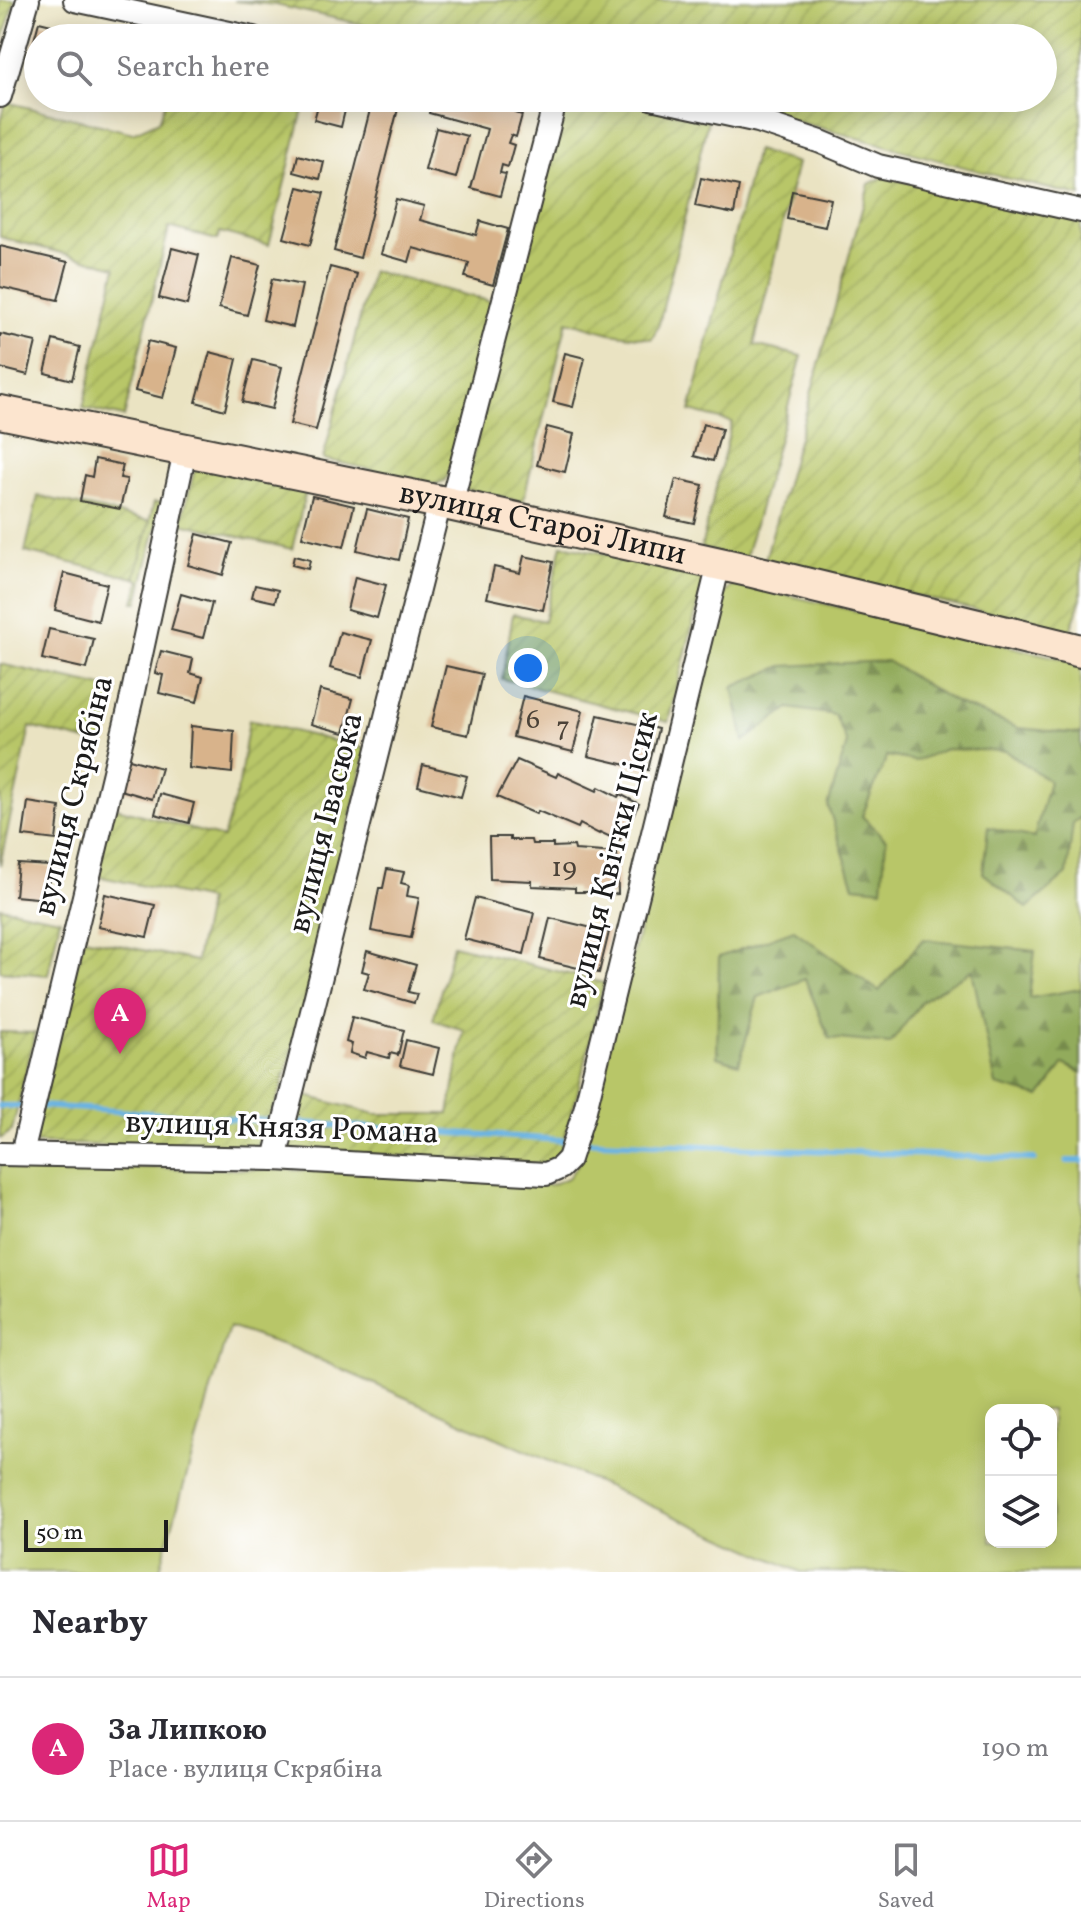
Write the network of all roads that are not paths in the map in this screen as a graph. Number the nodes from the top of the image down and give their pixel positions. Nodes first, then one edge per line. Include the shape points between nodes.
1 (28, 0) edge
2 (75, 0) edge
3 (187, 24) edge
4 (0, 96) edge
5 (552, 112) edge
6 (716, 112) edge
7 (1081, 211) edge
8 (0, 412) edge
9 (185, 451) junction
10 (445, 503) junction
11 (719, 564) junction
12 (1081, 651) edge
13 (11, 1154) edge
14 (275, 1159) junction
15 (560, 1168) joint

1 - 4 street
2 - 3 street
5 - 10 street, вулиця Івасюка
6 - 7 street via 821,142 878,166
8 - 9 street, вулиця Старої Липи
9 - 10 street, вулиця Старої Липи
9 - 13 street, вулиця Скрябіна via 35,1097 28,1124
10 - 11 street, вулиця Старої Липи
10 - 14 street, вулиця Івасюка
11 - 12 street, вулиця Старої Липи
11 - 15 street, вулиця Квітки Цісик via 585,1110 569,1159
13 - 14 street, вулиця Князя Романа
14 - 15 street, вулиця Князя Романа via 522,1174

